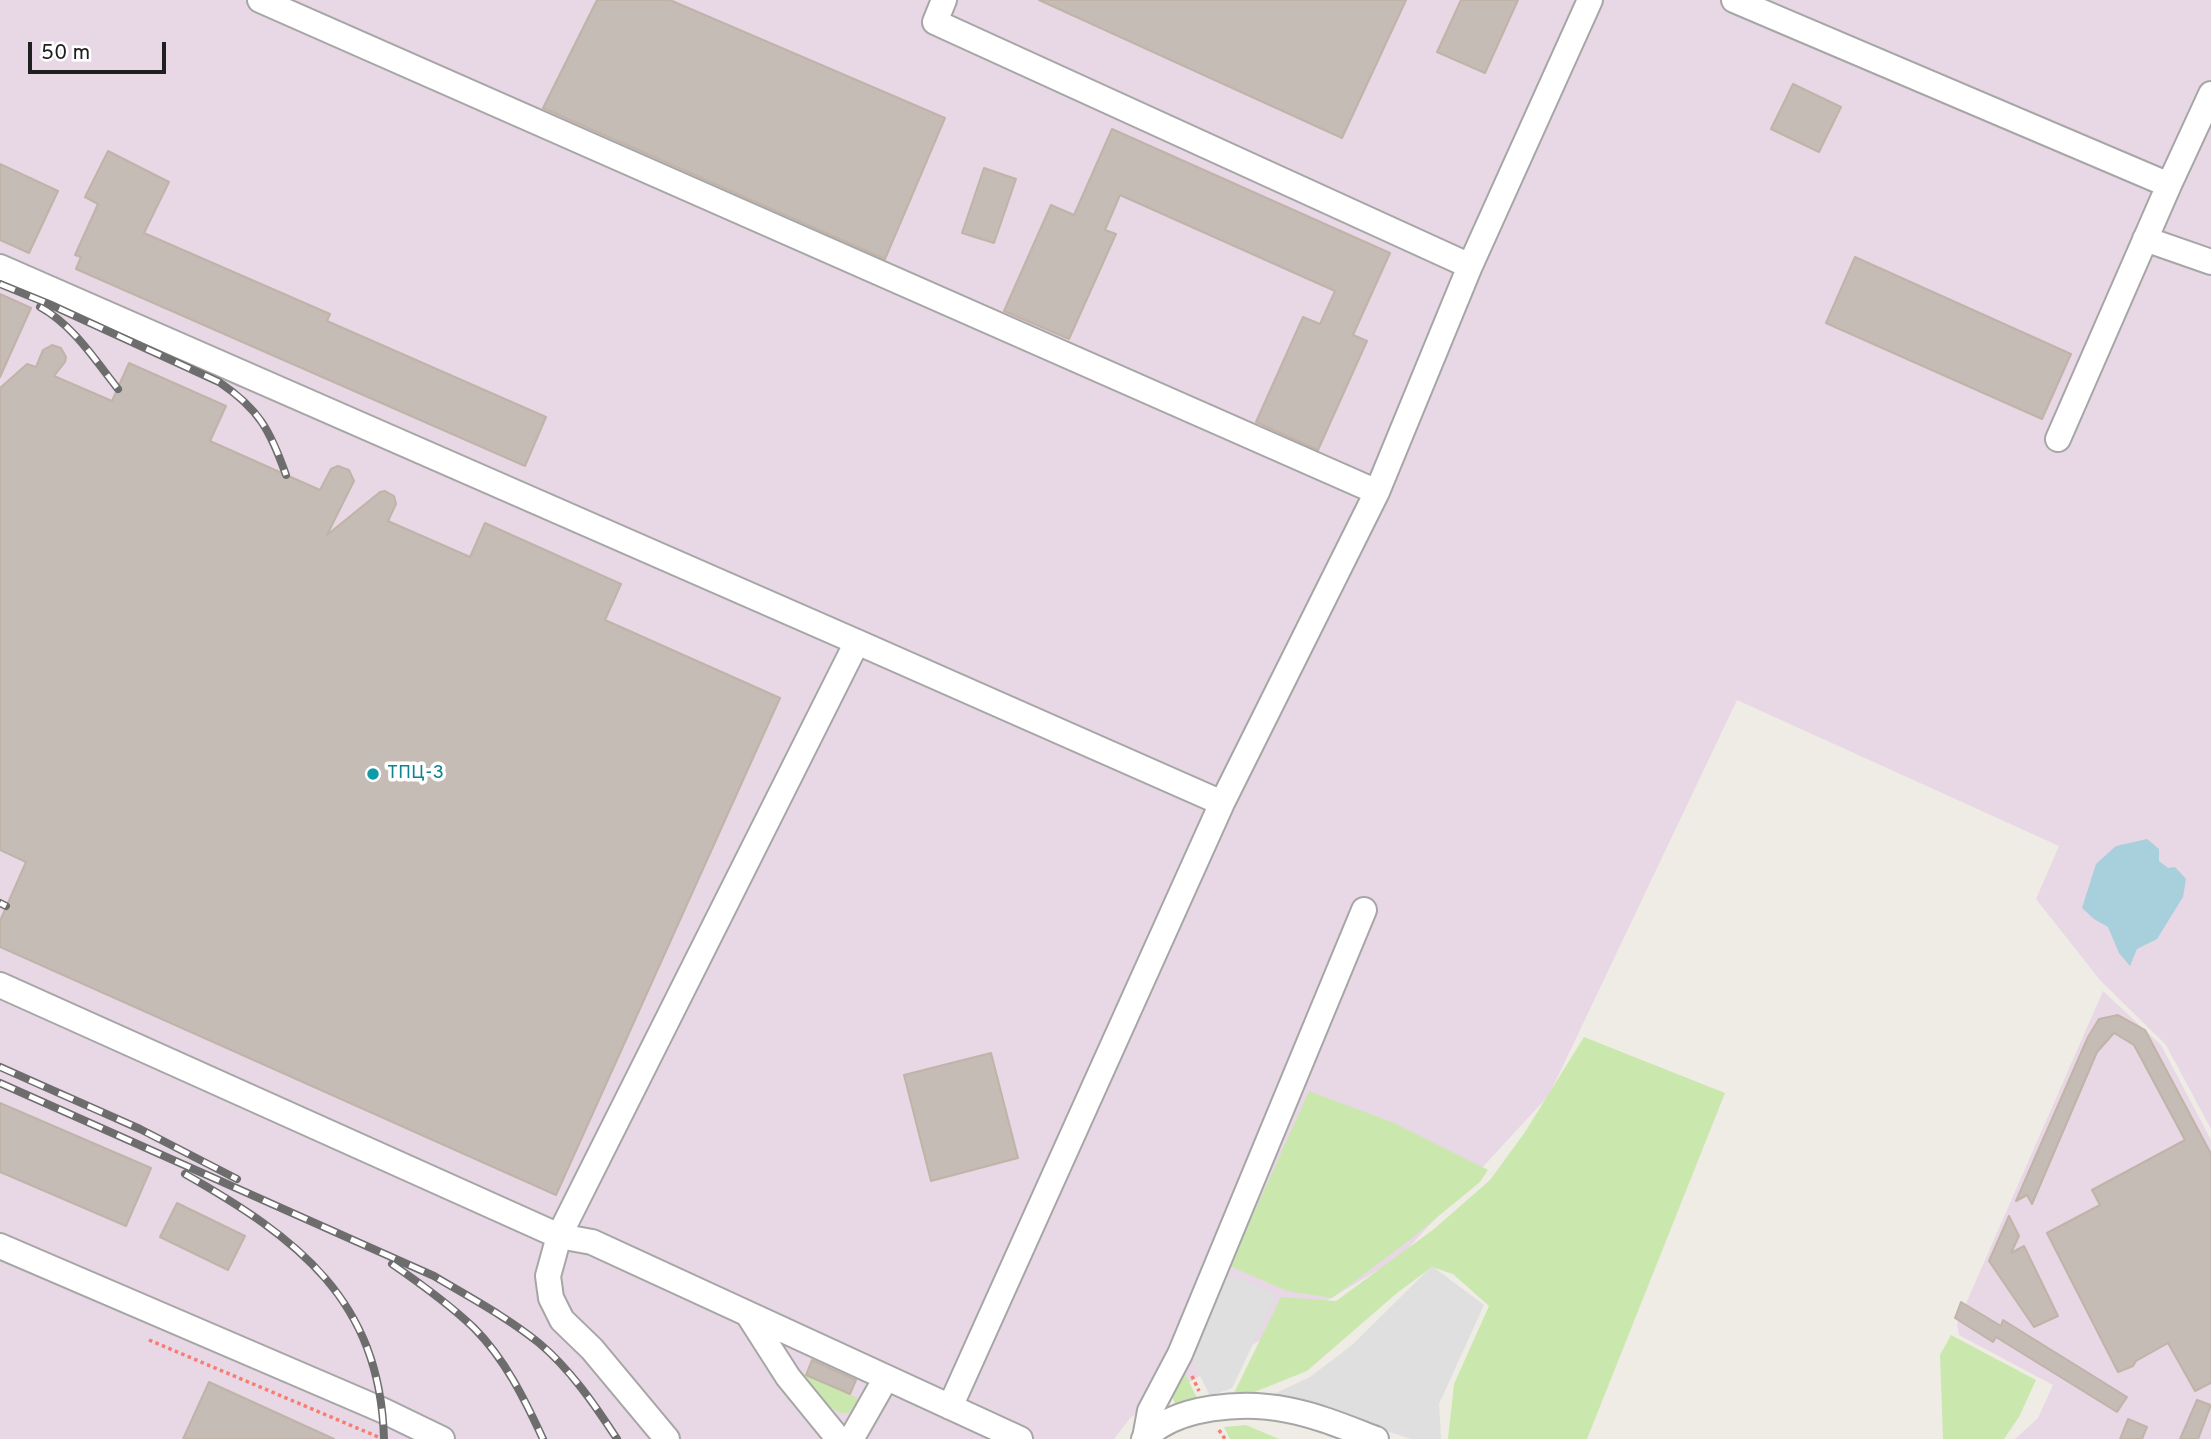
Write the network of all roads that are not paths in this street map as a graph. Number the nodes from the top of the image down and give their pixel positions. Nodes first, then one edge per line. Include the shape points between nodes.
1 (260, 0) edge
2 (944, 0) edge
3 (1590, 0) edge
4 (1734, 0) edge
5 (2211, 94) edge
6 (2169, 185) junction
7 (2145, 239) junction
8 (2211, 262) edge
9 (1470, 266) junction
10 (0, 267) edge
11 (2058, 439) dead end
12 (1377, 492) junction
13 (857, 642) junction
14 (1222, 803) junction
15 (1364, 910) dead end
16 (0, 985) edge
17 (559, 1236) junction
18 (0, 1246) edge
19 (748, 1315) junction
20 (886, 1378) junction
21 (950, 1407) junction
22 (845, 1437) edge
23 (1145, 1438) edge
24 (442, 1439) edge
25 (667, 1439) edge
26 (1020, 1439) edge
27 (1376, 1439) edge

1 - 12 street
2 - 9 street via 935,22
3 - 9 street
4 - 6 street
5 - 6 street
6 - 7 street
7 - 8 street
7 - 11 street
9 - 12 street
10 - 13 street
12 - 14 street
13 - 14 street
13 - 17 street
14 - 21 street
15 - 23 street via 1180,1354 1150,1411
16 - 17 street
17 - 19 street via 592,1242
17 - 25 street via 548,1276 551,1298 562,1320
18 - 24 street
19 - 20 street
19 - 22 street via 789,1377
20 - 21 street
20 - 22 street
21 - 26 street
23 - 27 street via 1158,1426 1185,1414 1241,1407 1296,1412

